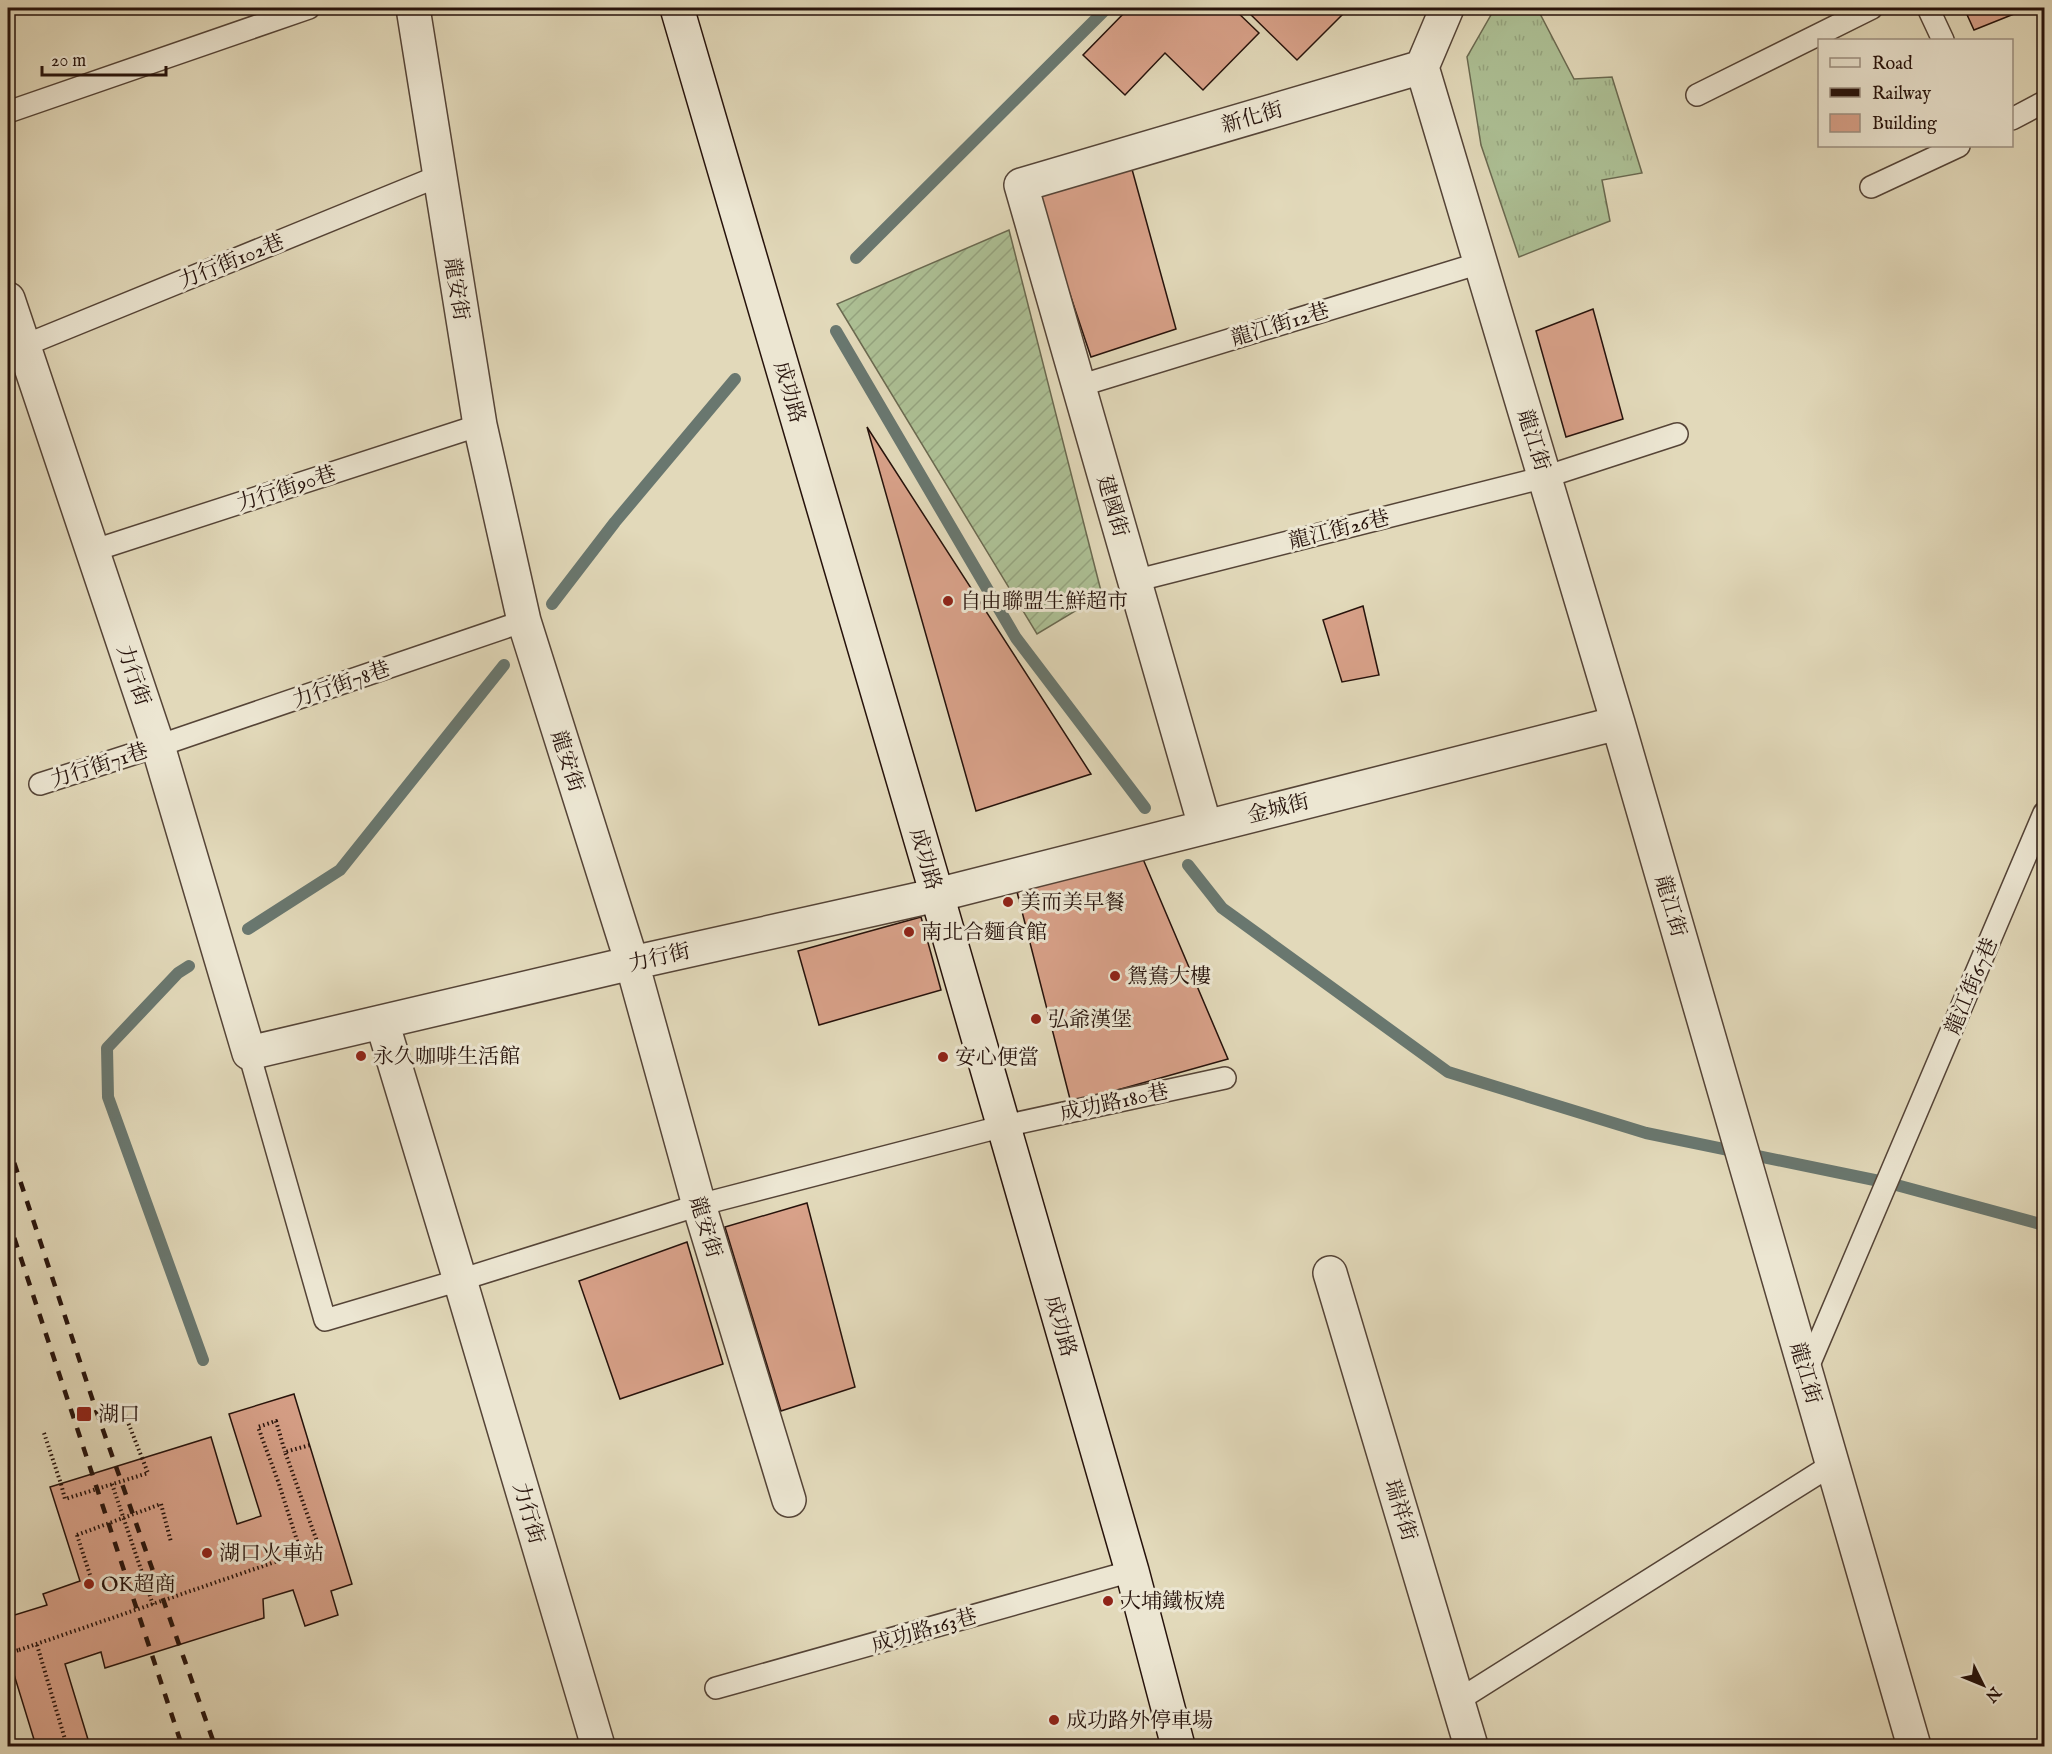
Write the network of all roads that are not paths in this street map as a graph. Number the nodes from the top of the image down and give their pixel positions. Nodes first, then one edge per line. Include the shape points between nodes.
1 (309, 8) edge
2 (413, 8) edge
3 (677, 8) edge
4 (1447, 8) edge
5 (1872, 8) edge
6 (1928, 8) edge
7 (1943, 39) edge
8 (1422, 67) junction
9 (1697, 95) dead end
10 (2044, 102) edge
11 (8, 112) edge
12 (2013, 118) edge
13 (1957, 147) edge
14 (439, 176) junction
15 (1021, 185) joint
16 (1870, 187) dead end
17 (1480, 262) junction
18 (8, 299) edge
19 (23, 346) junction
20 (1078, 386) junction
21 (480, 425) junction
22 (1677, 434) dead end
23 (1545, 477) junction
24 (92, 551) junction
25 (1134, 580) junction
26 (524, 621) junction
27 (1618, 723) junction
28 (158, 746) junction
29 (40, 784) dead end
30 (2044, 813) edge
31 (1205, 826) junction
32 (937, 895) junction
33 (632, 963) junction
34 (382, 1022) junction
35 (249, 1053) junction
36 (1225, 1078) dead end
37 (1004, 1126) junction
38 (699, 1205) junction
39 (1330, 1273) dead end
40 (460, 1280) junction
41 (1806, 1372) junction
42 (1833, 1464) junction
43 (789, 1500) dead end
44 (1131, 1571) junction
45 (716, 1688) dead end
46 (1457, 1701) junction
47 (598, 1746) edge
48 (1178, 1746) edge
49 (1471, 1746) edge
50 (1914, 1746) edge

1 - 11 lane
2 - 14 street, 龍安街
3 - 32 street, 成功路
4 - 8 street
5 - 9 lane
6 - 7 lane
8 - 15 street, 新化街
8 - 17 street, 龍江街
10 - 12 lane
13 - 16 lane
14 - 19 lane, 力行街102巷
14 - 21 street, 龍安街
15 - 20 street, 建國街
17 - 20 lane, 龍江街12巷
17 - 23 street, 龍江街
18 - 19 street, 力行街
19 - 24 street, 力行街
20 - 25 street, 建國街
21 - 24 lane, 力行街90巷
21 - 26 street, 龍安街
22 - 23 lane, 龍江街26巷
23 - 25 lane, 龍江街26巷
23 - 27 street, 龍江街
24 - 28 street, 力行街
25 - 31 street, 建國街
26 - 28 lane, 力行街78巷
26 - 33 street, 龍安街
27 - 31 street, 金城街
27 - 41 street, 龍江街
28 - 29 lane, 力行街71巷
28 - 35 street, 力行街
30 - 41 lane, 龍江街67巷
31 - 32 street, 金城街
32 - 33 street, 力行街
32 - 37 street, 成功路
33 - 34 street, 力行街
33 - 38 street, 龍安街
34 - 35 street, 力行街
34 - 40 street, 力行街
35 - 40 lane, 力行街 via 325,1320
36 - 37 lane, 成功路180巷
37 - 38 lane, 成功路180巷
37 - 44 street, 成功路
38 - 40 lane, 成功路180巷
38 - 43 street, 龍安街
39 - 46 street, 瑞祥街
40 - 47 street, 力行街
41 - 42 street, 龍江街
42 - 46 lane
42 - 50 street, 龍江街
44 - 45 lane, 成功路163巷
44 - 48 street, 成功路
46 - 49 street, 瑞祥街

